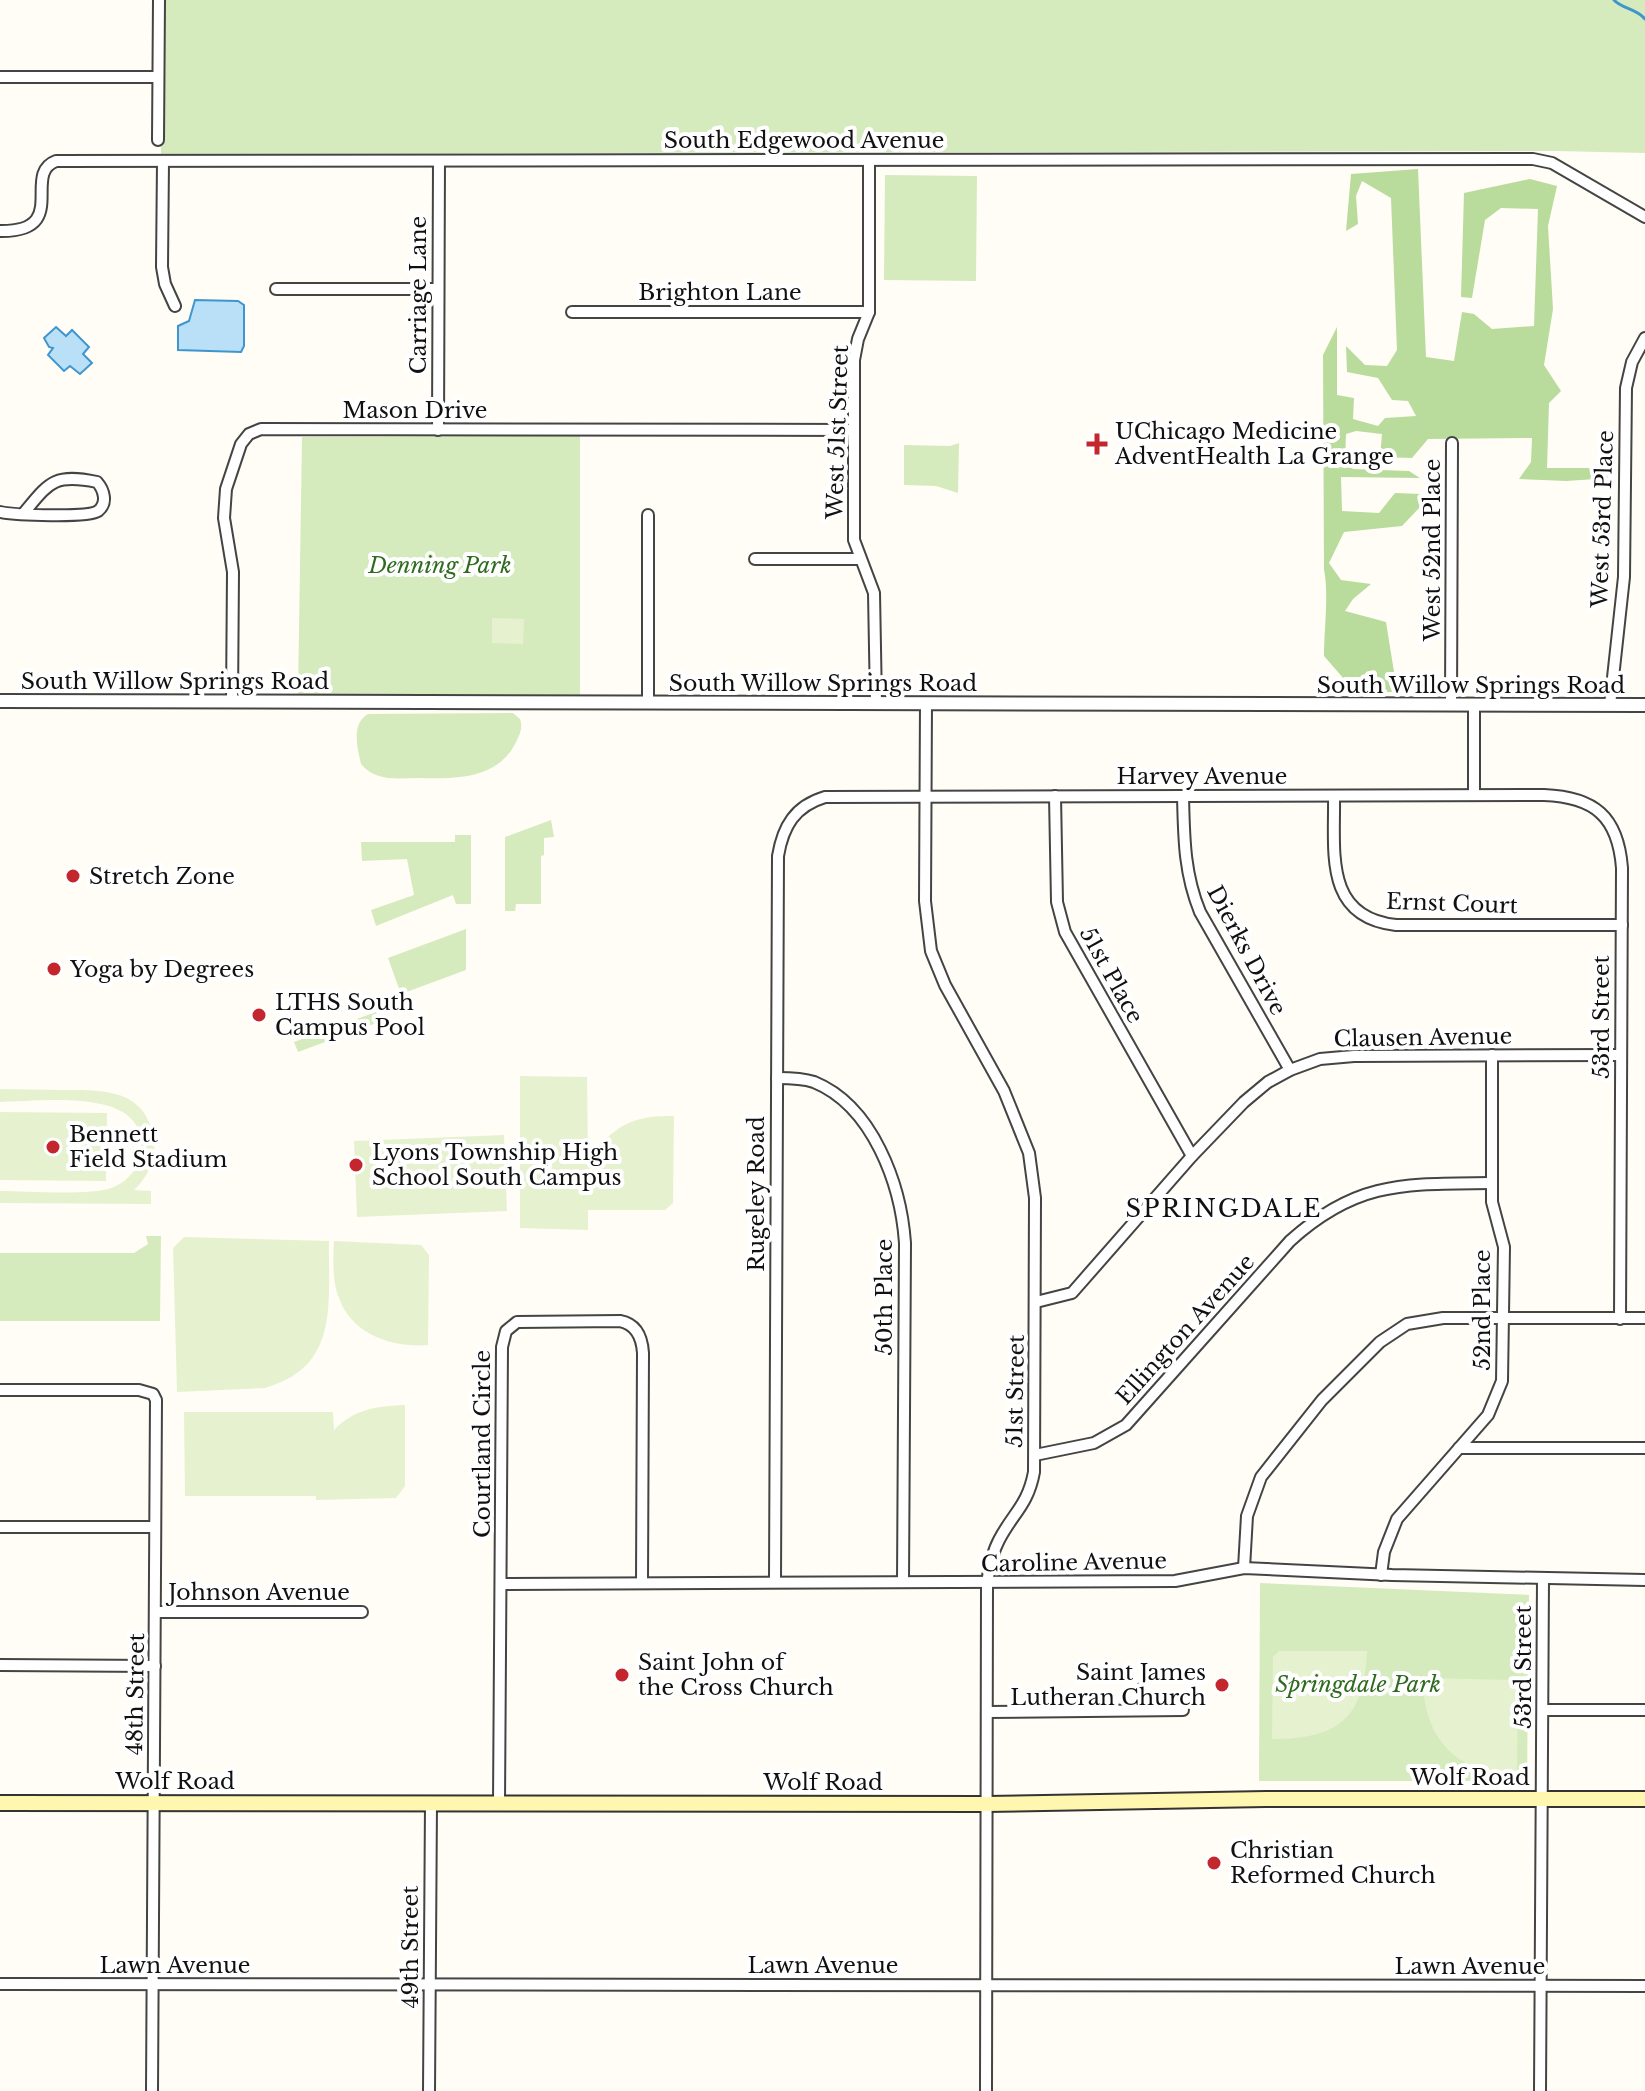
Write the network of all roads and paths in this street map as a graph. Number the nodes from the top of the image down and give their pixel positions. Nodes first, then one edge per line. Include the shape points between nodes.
1 (159, 0) edge
2 (0, 77) edge
3 (158, 77) junction
4 (158, 140) dead end
5 (439, 161) junction
6 (869, 161) junction
7 (163, 162) junction
8 (1645, 217) edge
9 (0, 231) edge
10 (276, 289) dead end
11 (437, 289) junction
12 (175, 306) dead end
13 (572, 312) dead end
14 (869, 312) junction
15 (1645, 338) edge
16 (438, 430) junction
17 (854, 430) junction
18 (1452, 443) dead end
19 (0, 512) edge
20 (23, 514) junction
21 (648, 515) dead end
22 (755, 559) dead end
23 (859, 559) junction
24 (0, 701) edge
25 (232, 701) junction
26 (648, 702) junction
27 (876, 703) junction
28 (926, 703) junction
29 (1451, 705) junction
30 (1474, 705) junction
31 (1610, 705) junction
32 (1645, 705) edge
33 (1474, 795) junction
34 (926, 796) junction
35 (1055, 796) junction
36 (1183, 796) junction
37 (1334, 796) junction
38 (798, 811) joint
39 (1604, 815) joint
40 (1622, 925) junction
41 (1492, 1055) junction
42 (1621, 1055) junction
43 (1290, 1070) junction
44 (777, 1078) junction
45 (1192, 1156) junction
46 (1491, 1183) junction
47 (1036, 1302) junction
48 (1645, 1318) edge
49 (1503, 1319) junction
50 (1620, 1319) junction
51 (0, 1390) edge
52 (1459, 1448) junction
53 (1645, 1448) edge
54 (1035, 1455) junction
55 (0, 1527) edge
56 (155, 1527) junction
57 (1244, 1568) junction
58 (1381, 1575) junction
59 (1543, 1579) junction
60 (1645, 1580) edge
61 (642, 1582) junction
62 (775, 1582) junction
63 (903, 1582) junction
64 (987, 1583) junction
65 (502, 1584) junction
66 (156, 1612) junction
67 (362, 1612) dead end
68 (0, 1665) edge
69 (155, 1666) junction
70 (1183, 1710) dead end
71 (1543, 1710) junction
72 (1645, 1710) edge
73 (987, 1712) junction
74 (1542, 1799) junction
75 (1645, 1799) edge
76 (0, 1803) edge
77 (154, 1803) junction
78 (431, 1803) junction
79 (499, 1804) junction
80 (986, 1804) junction
81 (0, 1984) edge
82 (153, 1985) junction
83 (430, 1985) junction
84 (986, 1986) junction
85 (1539, 1986) junction
86 (1645, 1986) edge
87 (152, 2091) edge
88 (429, 2091) edge
89 (986, 2091) edge
90 (1540, 2091) edge

1 - 3 street
2 - 3 street
3 - 4 street
5 - 6 street, South Edgewood Avenue
5 - 7 street, South Edgewood Avenue
5 - 11 street, Carriage Lane
6 - 8 street, South Edgewood Avenue via 1533,159 1552,163
6 - 14 street, West 51st Street
7 - 9 street, South Edgewood Avenue via 52,162 43,175 37,221 27,228
7 - 12 street via 162,267
10 - 11 street
11 - 16 street, Carriage Lane
13 - 14 street, Brighton Lane
14 - 17 street, West 51st Street via 855,348
15 - 31 street, West 53rd Place via 1626,388 1624,577
16 - 17 street, Mason Drive
16 - 25 street, Mason Drive via 261,429 241,444 226,489 224,518 233,572
17 - 23 street, West 51st Street via 854,540
18 - 29 street, West 52nd Place
19 - 20 street
20 - 20 street via 88,515 104,502 103,489 86,480 54,481
21 - 26 street
22 - 23 street
23 - 27 street, West 51st Street via 875,602
24 - 25 street, South Willow Springs Road
25 - 26 street, South Willow Springs Road
26 - 27 street, South Willow Springs Road
27 - 28 street, South Willow Springs Road
28 - 29 street, South Willow Springs Road
28 - 34 street, 51st Street
29 - 30 street, South Willow Springs Road
30 - 31 street, South Willow Springs Road
30 - 33 street
31 - 32 street, South Willow Springs Road
33 - 37 street, Harvey Avenue
33 - 39 street, Harvey Avenue via 1559,796 1585,801
34 - 35 street, Harvey Avenue
34 - 38 street, Harvey Avenue via 825,797
34 - 47 street, 51st Street via 931,951 1004,1091 1029,1153
35 - 36 street, Harvey Avenue
35 - 45 street, 51st Place via 1057,902 1065,932
36 - 37 street, Harvey Avenue
36 - 43 street, Dierks Drive via 1184,859 1192,893
37 - 40 street, Ernst Court via 1337,880 1350,903 1368,918 1396,925
38 - 44 street, Rugeley Road via 785,830 778,856
39 - 40 street, 53rd Street via 1621,855
40 - 42 street, 53rd Street
41 - 42 street, Clausen Avenue
41 - 43 street, Clausen Avenue via 1354,1056 1320,1059
41 - 46 street, 52nd Place
42 - 50 street, 53rd Street
43 - 45 street, Clausen Avenue via 1244,1102
44 - 62 street, Rugeley Road
44 - 63 street, 50th Place via 811,1081 838,1097 871,1134 900,1196 905,1243
45 - 47 street, Clausen Avenue via 1072,1293
46 - 49 street, 52nd Place via 1504,1247
46 - 54 street, Ellington Avenue via 1404,1185 1336,1206 1290,1241 1126,1425 1094,1443
47 - 54 street, 51st Street
48 - 50 street
49 - 50 street
49 - 52 street, 52nd Place via 1504,1363 1497,1396
49 - 57 street via 1425,1319 1380,1342 1322,1400 1261,1477 1247,1516
51 - 56 street, 48th Street via 153,1394
52 - 53 street
52 - 58 street, 52nd Place via 1397,1519
54 - 64 street, 51st Street via 1027,1498 999,1539
55 - 56 street
56 - 66 street, 48th Street
57 - 58 street, Caroline Avenue
57 - 64 street, Caroline Avenue via 1175,1581
58 - 59 street, Caroline Avenue
59 - 60 street, Caroline Avenue
59 - 71 street, 53rd Street
61 - 62 street, Caroline Avenue
61 - 65 street, Caroline Avenue
61 - 65 street, Courtland Circle via 639,1334 620,1321 525,1321 506,1331 502,1347
62 - 63 street, Caroline Avenue
63 - 64 street, Caroline Avenue
64 - 73 street, 51st Street
65 - 79 street, Courtland Circle
66 - 67 street, Johnson Avenue
66 - 69 street, 48th Street
68 - 69 street
69 - 77 street, 48th Street
70 - 73 street
71 - 72 street
71 - 74 street, 53rd Street
73 - 80 street, 51st Street
74 - 75 main road, Wolf Road
74 - 80 main road, Wolf Road
74 - 85 street, 53rd Street
76 - 77 main road, Wolf Road
77 - 78 main road, Wolf Road
77 - 82 street, 48th Street
78 - 79 main road, Wolf Road
78 - 83 street, 49th Street
79 - 80 main road, Wolf Road
80 - 84 street, 51st Street
81 - 82 street, Lawn Avenue
82 - 83 street, Lawn Avenue
82 - 87 street, 48th Street
83 - 84 street, Lawn Avenue
83 - 88 street, 49th Street
84 - 85 street, Lawn Avenue
84 - 89 street, 51st Street
85 - 86 street, Lawn Avenue
85 - 90 street, 53rd Street

